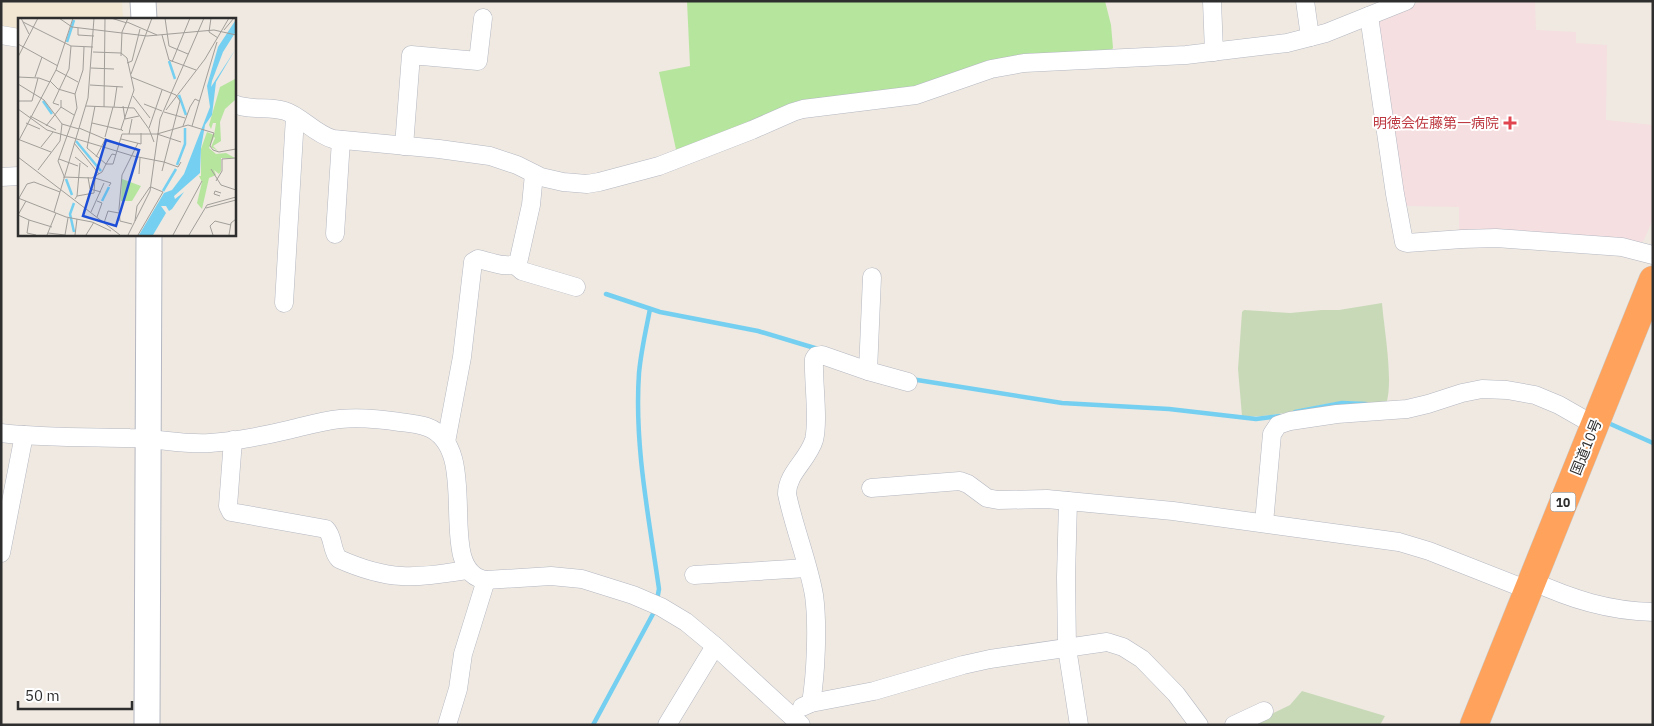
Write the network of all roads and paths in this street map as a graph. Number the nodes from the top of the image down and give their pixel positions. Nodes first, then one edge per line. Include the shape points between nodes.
1 (143, 1) edge
2 (1212, 1) edge
3 (1306, 1) edge
4 (1403, 2) edge
5 (1369, 16) junction
6 (144, 18) edge
7 (483, 18) dead end
8 (1, 36) edge
9 (1310, 37) junction
10 (18, 38) edge
11 (1214, 52) junction
12 (235, 104) edge
13 (296, 117) junction
14 (341, 140) junction
15 (404, 146) junction
16 (534, 174) junction
17 (18, 176) edge
18 (1, 177) edge
19 (335, 234) dead end
20 (148, 235) edge
21 (1653, 255) edge
22 (515, 265) junction
23 (872, 277) dead end
24 (1653, 280) edge
25 (576, 287) dead end
26 (284, 303) dead end
27 (868, 371) junction
28 (908, 382) dead end
29 (1594, 425) junction
30 (1, 433) edge
31 (24, 435) junction
32 (148, 439) junction
33 (234, 440) junction
34 (446, 442) junction
35 (871, 488) dead end
36 (1068, 501) junction
37 (1264, 523) junction
38 (1, 553) edge
39 (807, 568) junction
40 (468, 570) junction
41 (694, 575) dead end
42 (486, 580) junction
43 (1530, 586) junction
44 (1653, 612) edge
45 (715, 646) junction
46 (1067, 648) junction
47 (811, 703) junction
48 (1264, 711) dead end
49 (797, 720) edge
50 (147, 725) edge
51 (447, 725) edge
52 (667, 725) edge
53 (1079, 725) edge
54 (1199, 725) edge
55 (1234, 725) edge
56 (1474, 725) edge

1 - 6 street
2 - 11 street
3 - 9 street
4 - 5 street
5 - 9 street
5 - 21 street via 1404,242 1496,238 1622,247
7 - 15 street via 478,61 411,55
8 - 10 street
9 - 11 street via 1263,47
11 - 16 street via 1024,63 983,72 916,95 793,112 659,166 599,182 573,184
12 - 13 street via 285,111
13 - 14 street via 328,138
13 - 26 street
14 - 15 street
14 - 19 street
15 - 16 street via 490,156
16 - 22 street via 528,222 520,258
17 - 18 street
20 - 32 street
22 - 25 street via 522,271
22 - 34 street via 478,259 473,262 462,357
23 - 27 street
24 - 29 highway, 国道10号 / 10
27 - 28 street
27 - 39 street via 822,355 814,359 814,437 809,452 787,488
29 - 37 street via 1535,395 1490,389 1462,393 1407,409 1337,414 1282,423 1272,434
29 - 43 highway, 国道10号 / 10
30 - 31 street
31 - 32 street
31 - 38 street
32 - 33 street via 200,443
32 - 50 street
33 - 34 street via 340,419 371,418 425,426
33 - 40 street via 228,506 231,512 326,529 336,556 384,575 410,578
34 - 40 street via 451,450 456,476 461,552
35 - 36 street via 960,481 992,499
36 - 37 street via 1173,510
36 - 46 street
37 - 43 street via 1410,545
39 - 41 street
39 - 47 street via 815,610
40 - 42 street via 479,579
42 - 45 street via 551,576 597,583 666,610
42 - 51 street via 463,654
43 - 44 street via 1595,605
43 - 56 highway, 国道10号 / 10
45 - 49 street
45 - 52 street
46 - 47 street via 976,662 874,692
46 - 53 street
46 - 54 street via 1107,642 1129,650 1176,694
47 - 49 street via 802,707
48 - 55 street

